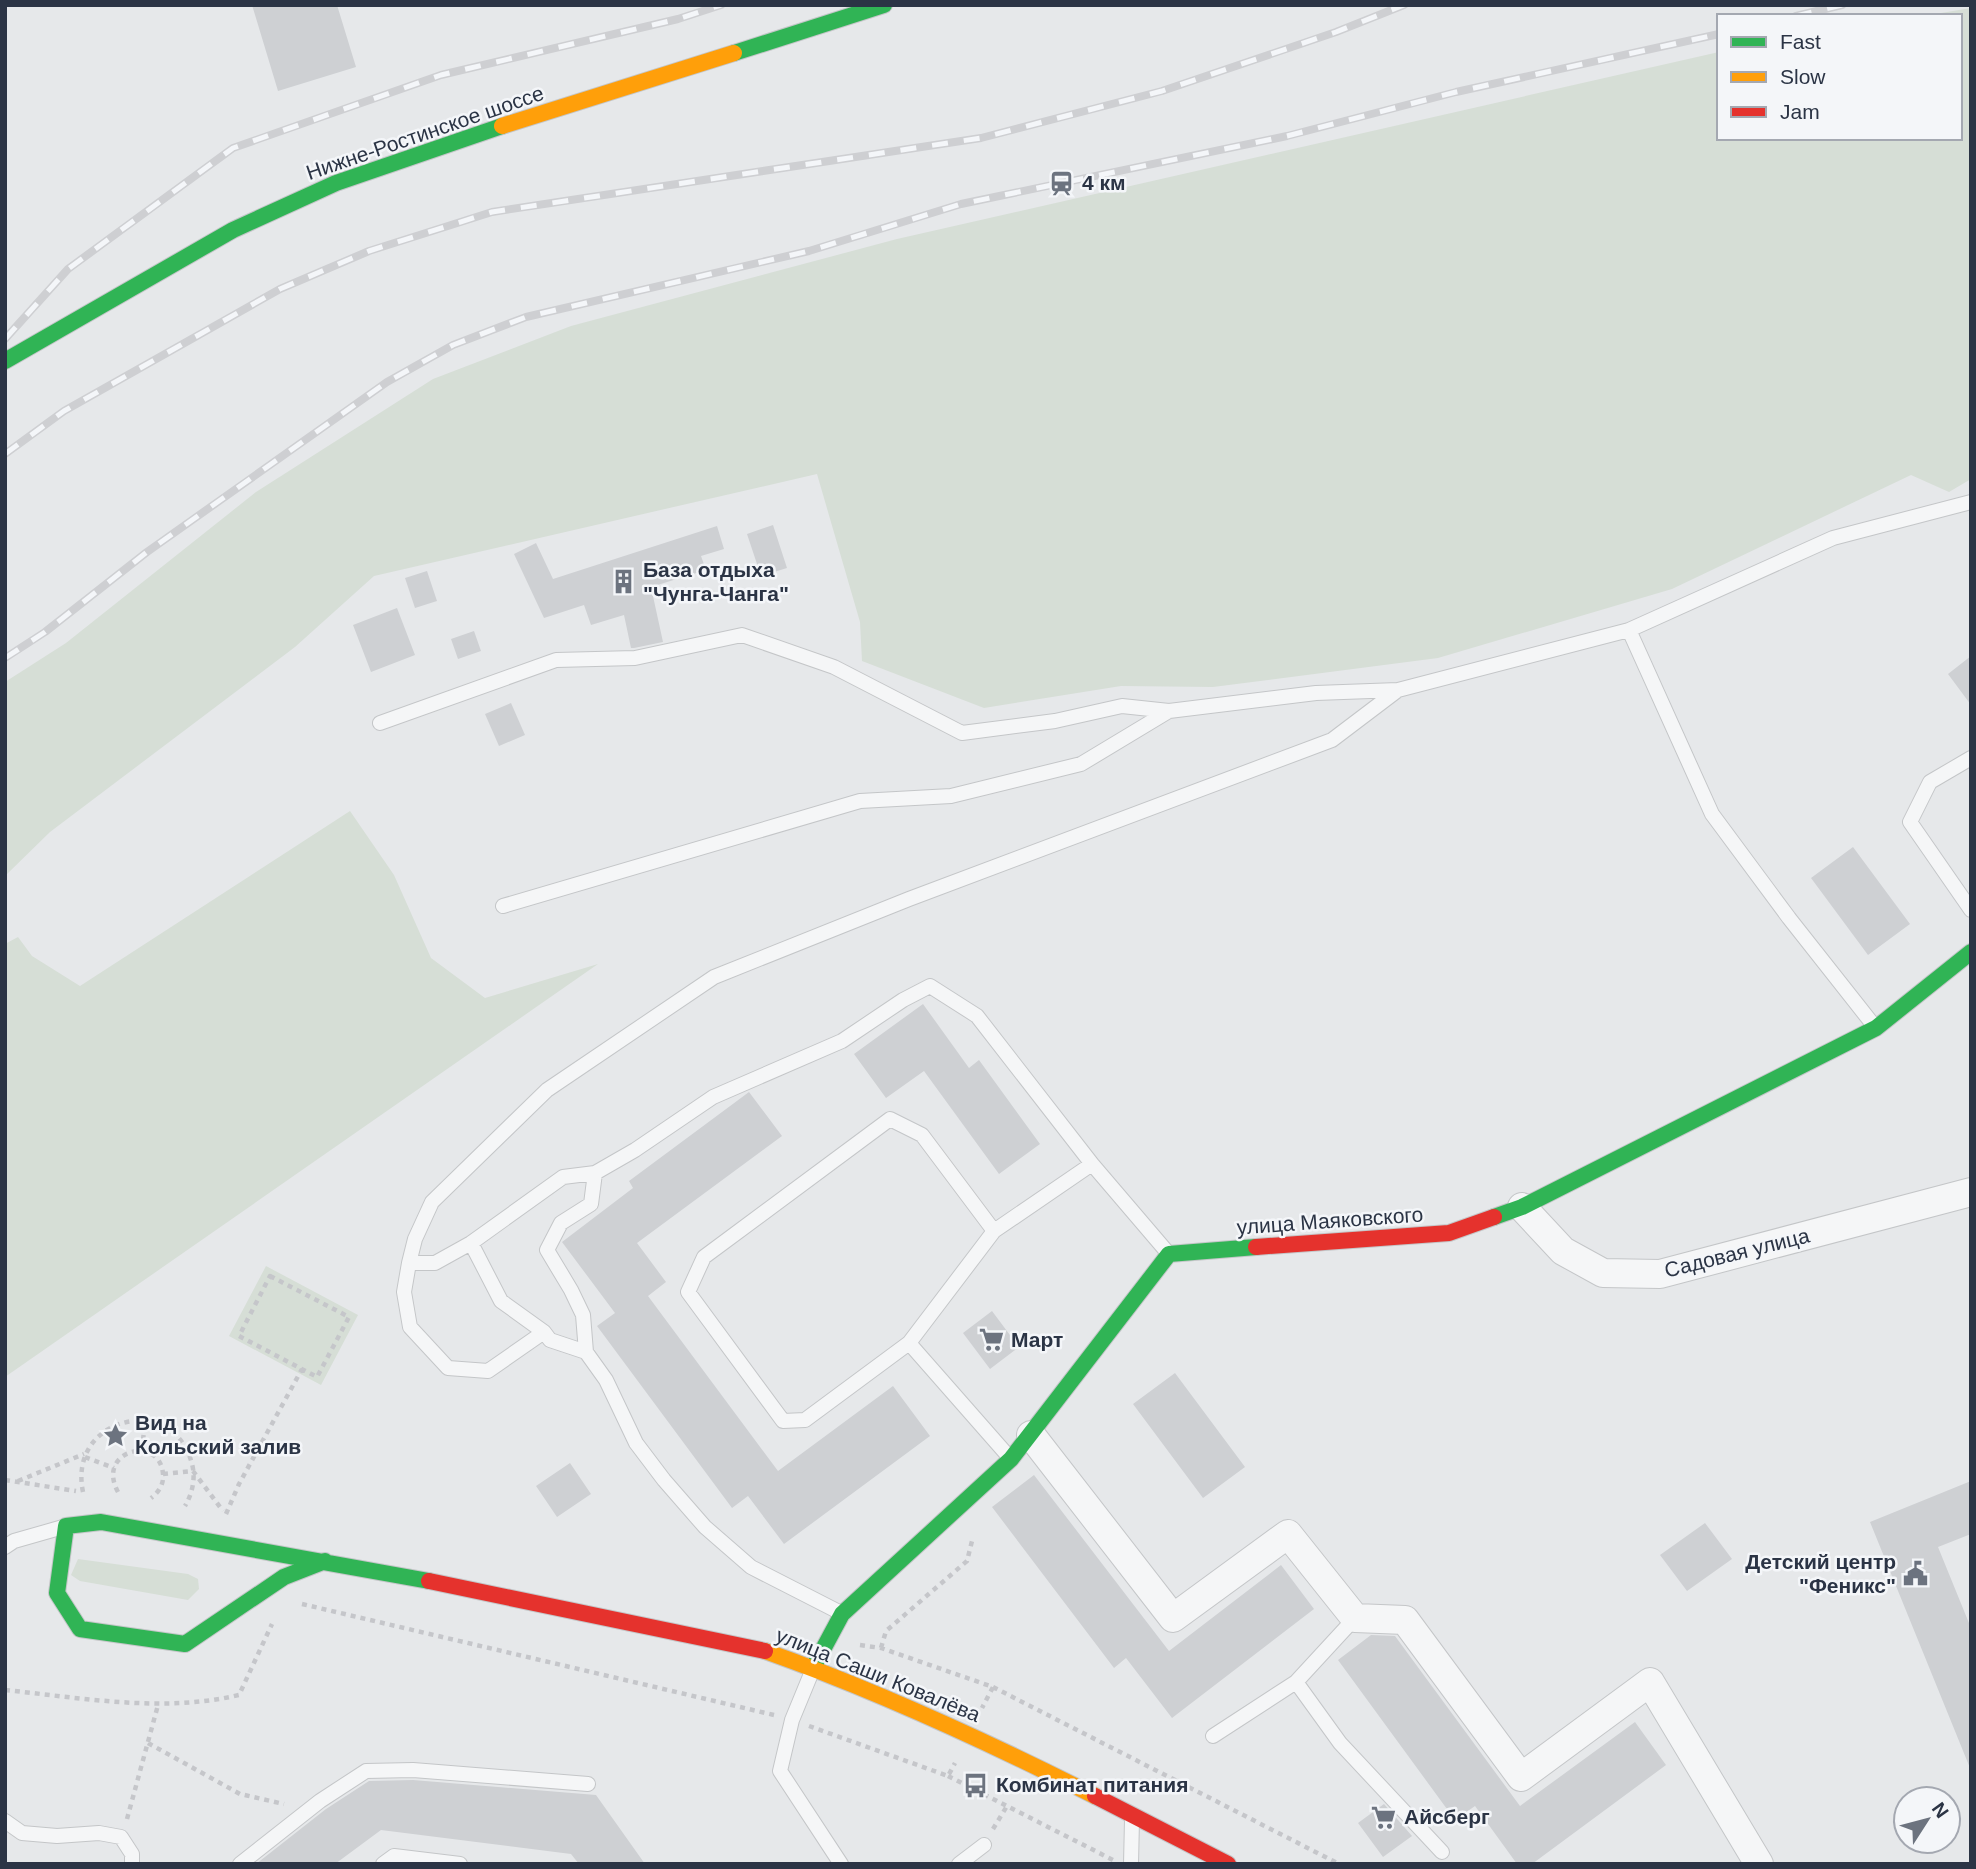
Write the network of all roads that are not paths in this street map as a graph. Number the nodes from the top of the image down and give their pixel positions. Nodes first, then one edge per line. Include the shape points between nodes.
1 (884, 5) edge
2 (5, 361) edge
3 (1971, 502) edge
4 (1629, 630) junction
5 (1398, 690) junction
6 (1169, 710) junction
7 (380, 723) dead end
8 (1971, 758) edge
9 (503, 906) dead end
10 (1971, 910) edge
11 (1971, 952) edge
12 (1875, 1028) junction
13 (1092, 1164) junction
14 (595, 1173) junction
15 (1971, 1192) edge
16 (1522, 1207) junction
17 (994, 1231) junction
18 (471, 1243) junction
19 (1169, 1254) junction
20 (409, 1263) junction
21 (544, 1332) junction
22 (909, 1343) junction
23 (586, 1352) junction
24 (1031, 1435) junction
25 (1011, 1459) junction
26 (66, 1527) junction
27 (5, 1547) edge
28 (325, 1561) junction
29 (842, 1614) junction
30 (1355, 1618) junction
31 (813, 1668) junction
32 (1296, 1682) junction
33 (1213, 1736) dead end
34 (588, 1784) dead end
35 (1133, 1816) junction
36 (5, 1821) edge
37 (984, 1845) road end
38 (1442, 1852) dead end
39 (132, 1864) edge
40 (240, 1864) edge
41 (383, 1864) edge
42 (460, 1864) edge
43 (841, 1864) edge
44 (959, 1864) edge
45 (1131, 1864) edge
46 (1228, 1864) edge
47 (1759, 1864) edge

1 - 2 street, Нижне-Ростинское шоссе via 336,183 233,230
3 - 4 lane via 1833,538
4 - 5 lane
4 - 12 lane via 1712,814
5 - 6 lane
5 - 20 lane via 1332,740 714,977 547,1090 432,1202
6 - 7 lane via 1122,706 1055,721 962,733 834,667 742,635 635,658 556,660
6 - 9 lane via 1081,764 951,796 860,801
8 - 10 lane via 1930,782 1910,822
11 - 12 street, улица Маяковского
12 - 16 street, улица Маяковского
13 - 14 lane via 977,1016 930,986 842,1041 713,1097
13 - 17 lane
13 - 19 lane
14 - 18 lane via 564,1177
14 - 23 lane via 591,1204 561,1223 547,1250 583,1315
15 - 16 street, Садовая улица via 1660,1274 1603,1273 1563,1251
16 - 19 street, улица Маяковского via 1449,1233
17 - 22 lane
17 - 22 lane via 922,1135 890,1119 704,1257 688,1292 783,1421 805,1420
18 - 20 lane via 435,1264
18 - 21 lane via 501,1301
19 - 24 street
20 - 21 lane via 404,1292 410,1327 448,1368 488,1371
21 - 23 lane via 550,1340
22 - 25 lane
23 - 29 lane via 606,1380 636,1443 705,1527 751,1567
24 - 25 street
24 - 30 street via 1173,1618 1288,1534
25 - 29 street
26 - 27 lane
26 - 28 street, улица Саши Ковалёва via 101,1522
26 - 28 street via 57,1593 80,1629 185,1644 284,1577
28 - 31 street, улица Саши Ковалёва via 759,1649
29 - 31 street
30 - 32 lane
30 - 47 street via 1405,1620 1521,1777 1650,1682
31 - 35 street, улица Саши Ковалёва via 969,1735
31 - 43 lane via 792,1720 780,1771
32 - 33 lane
32 - 38 lane via 1340,1743
34 - 40 lane via 413,1770 366,1771
35 - 45 lane
35 - 46 street, улица Саши Ковалёва
36 - 39 lane via 22,1833 121,1837 132,1854
37 - 44 lane
41 - 42 lane via 394,1856

